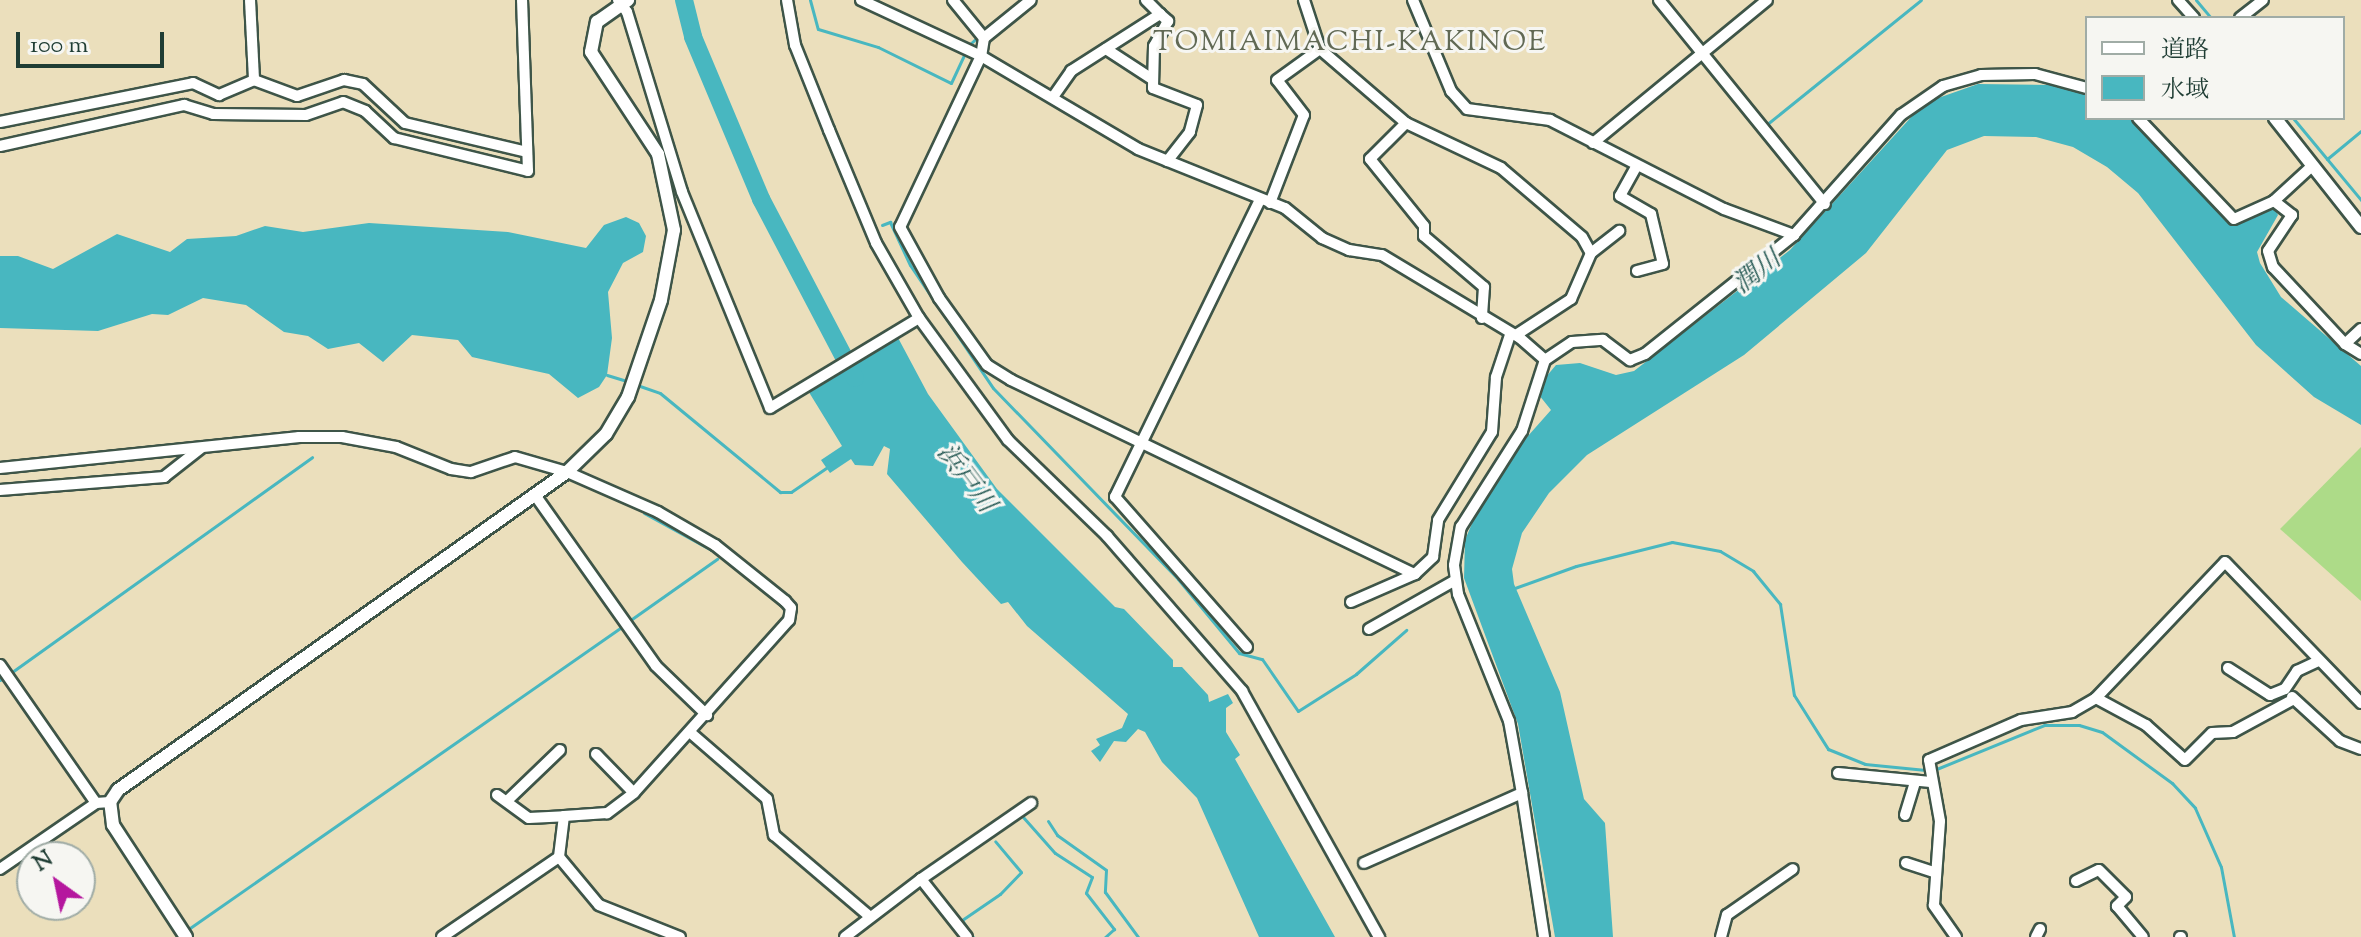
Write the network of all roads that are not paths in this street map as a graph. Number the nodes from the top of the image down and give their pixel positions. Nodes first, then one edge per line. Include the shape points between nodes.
1 (250, 0) edge
2 (522, 0) edge
3 (787, 0) edge
4 (861, 0) edge
5 (953, 0) edge
6 (1031, 0) edge
7 (1146, 0) edge
8 (1304, 0) edge
9 (1413, 0) edge
10 (1659, 0) edge
11 (1767, 0) edge
12 (2178, 0) edge
13 (2263, 0) edge
14 (622, 1) edge
15 (1160, 14) junction
16 (2192, 16) edge
17 (2243, 16) edge
18 (984, 38) junction
19 (1106, 49) junction
20 (1320, 49) junction
21 (1702, 53) junction
22 (981, 56) junction
23 (1152, 79) junction
24 (254, 80) junction
25 (2085, 88) edge
26 (1053, 97) junction
27 (2140, 120) edge
28 (2276, 120) edge
29 (0, 122) edge
30 (1406, 123) junction
31 (1593, 143) junction
32 (0, 146) edge
33 (527, 152) junction
34 (1167, 161) junction
35 (1636, 167) junction
36 (2315, 172) junction
37 (2274, 201) junction
38 (1265, 202) junction
39 (1825, 204) junction
40 (2361, 227) edge
41 (1619, 231) dead end
42 (1794, 235) junction
43 (1591, 253) junction
44 (1637, 271) dead end
45 (919, 318) junction
46 (1482, 318) junction
47 (2361, 329) edge
48 (1516, 336) junction
49 (2345, 344) junction
50 (2361, 354) edge
51 (1542, 358) junction
52 (1142, 442) junction
53 (201, 448) junction
54 (0, 468) edge
55 (567, 472) junction
56 (0, 490) edge
57 (535, 495) junction
58 (1415, 574) junction
59 (1454, 581) junction
60 (1351, 602) dead end
61 (1369, 629) dead end
62 (1247, 647) dead end
63 (2318, 661) junction
64 (0, 665) edge
65 (2228, 668) dead end
66 (2285, 689) junction
67 (2096, 698) junction
68 (2294, 699) junction
69 (2361, 703) edge
70 (707, 715) junction
71 (692, 734) junction
72 (2361, 749) edge
73 (560, 750) dead end
74 (596, 754) dead end
75 (1838, 773) dead end
76 (1931, 779) junction
77 (1915, 783) junction
78 (634, 793) junction
79 (1522, 793) junction
80 (103, 802) junction
81 (1031, 803) dead end
82 (1905, 815) dead end
83 (564, 816) junction
84 (559, 857) junction
85 (1364, 863) dead end
86 (1906, 863) dead end
87 (0, 869) edge
88 (1793, 869) dead end
89 (1934, 872) junction
90 (921, 879) junction
91 (2076, 881) dead end
92 (868, 915) junction
93 (183, 932) edge
94 (442, 937) edge
95 (680, 937) edge
96 (845, 937) edge
97 (967, 937) edge
98 (1379, 937) edge
99 (1544, 937) edge
100 (1721, 937) edge
101 (1956, 937) edge
102 (2143, 937) edge

1 - 24 street
2 - 33 street
3 - 45 street via 795,45 841,159 876,243
4 - 22 street
5 - 18 street
6 - 18 street
7 - 15 street
8 - 20 street
9 - 31 street via 1451,91 1467,109 1550,120
10 - 21 street
11 - 21 street
12 - 16 street
13 - 17 street
14 - 45 street via 687,206 770,408
14 - 55 street via 597,22 591,52 654,145 674,220 668,275 628,397 606,434
15 - 19 street
15 - 23 street via 1168,21 1154,46
18 - 22 street
19 - 23 street
19 - 26 street via 1071,71
20 - 30 street
20 - 38 street via 1277,80 1304,115
21 - 31 street
21 - 39 street
22 - 26 street
22 - 52 street via 900,227 939,298 987,365
23 - 34 street via 1153,88 1197,105 1190,132
24 - 29 street via 219,95 193,83
24 - 33 street via 297,96 355,81 371,89 405,123
25 - 39 street via 2023,74 1981,75 1943,86 1901,115
26 - 34 street via 1096,127
27 - 37 street via 2189,167 2226,216 2234,219
28 - 36 street
30 - 43 street via 1501,168 1524,193 1582,237
30 - 46 street via 1370,159 1424,226 1424,236 1484,287
31 - 35 street
32 - 33 street via 184,105 213,114 306,115 343,102 365,111 394,138 528,171
34 - 38 street
35 - 42 street
35 - 44 street via 1620,196 1651,214 1663,264
36 - 37 street
36 - 40 street
37 - 49 street via 2292,215 2268,251 2273,267
38 - 46 street via 1285,208 1322,238 1349,250 1382,255
38 - 52 street
39 - 42 street
41 - 43 street
42 - 51 street via 1645,354 1630,360 1603,340 1572,342
43 - 48 street via 1571,299
45 - 98 street via 1008,440 1127,558 1242,691
46 - 48 street
47 - 49 street
48 - 51 street
48 - 58 street via 1496,377 1492,432 1438,520 1433,557
49 - 50 street
51 - 59 street via 1522,431 1461,527
52 - 58 street
52 - 62 street via 1115,497
53 - 54 street
53 - 55 street via 342,437 396,447 451,469 471,472 515,457
53 - 56 street via 164,477
55 - 57 street
55 - 70 street via 658,512 715,545 791,608 780,635
57 - 70 street via 656,666
57 - 80 street
58 - 60 street
59 - 61 street
59 - 79 street via 1509,721
63 - 66 street via 2294,674
63 - 67 street via 2280,613 2225,562
63 - 69 street
64 - 80 street
65 - 66 street via 2266,695
66 - 68 street
67 - 68 street via 2146,725 2185,760 2212,733 2233,732
67 - 76 street via 2072,712 2021,720 1929,763
68 - 72 street via 2340,741
70 - 71 street
71 - 78 street
71 - 92 street via 767,799 774,835
73 - 83 street via 502,798 529,818
74 - 78 street
75 - 77 street
76 - 77 street
76 - 89 street via 1940,821
77 - 82 street
78 - 83 street via 607,813
79 - 85 street
79 - 99 street
80 - 87 street
80 - 93 street
81 - 90 street
83 - 84 street
84 - 94 street
84 - 95 street via 599,905
86 - 89 street
88 - 100 street via 1727,915
89 - 101 street via 1938,916
90 - 92 street
90 - 97 street
91 - 102 street via 2099,870 2126,897 2117,906
92 - 96 street

